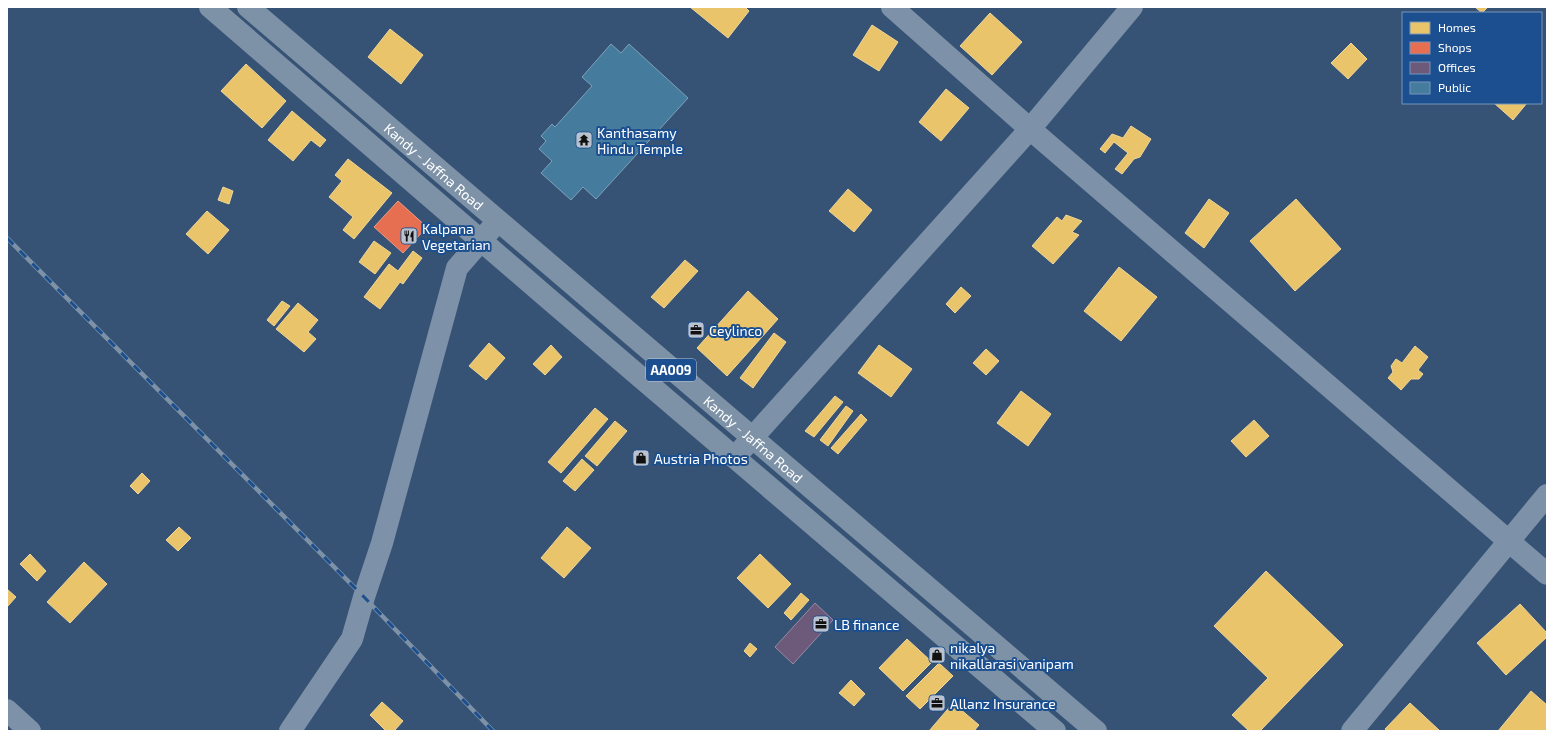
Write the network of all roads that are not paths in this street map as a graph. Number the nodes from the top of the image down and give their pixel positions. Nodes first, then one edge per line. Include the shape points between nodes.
1 (210, 7) edge
2 (248, 7) edge
3 (892, 7) edge
4 (1132, 7) edge
5 (1030, 128) junction
6 (498, 221) junction
7 (481, 240) junction
8 (752, 438) junction
9 (735, 457) junction
10 (1547, 496) edge
11 (1509, 541) junction
12 (1547, 574) edge
13 (7, 710) edge
14 (30, 731) edge
15 (290, 731) edge
16 (1055, 731) edge
17 (1096, 731) edge
18 (1352, 731) edge

1 - 7 highway, Kandy - Jaffna Road / AA009
2 - 6 highway, Kandy - Jaffna Road / AA009
3 - 5 street
4 - 5 street
5 - 8 street
5 - 11 street
6 - 7 street
6 - 8 highway, Kandy - Jaffna Road / AA009
7 - 9 highway, Kandy - Jaffna Road / AA009
7 - 15 street via 458,268 382,543 352,639
8 - 9 street
8 - 17 highway, Kandy - Jaffna Road / AA009
9 - 16 highway, Kandy - Jaffna Road / AA009
10 - 11 street
11 - 12 street
11 - 18 street
13 - 14 street

